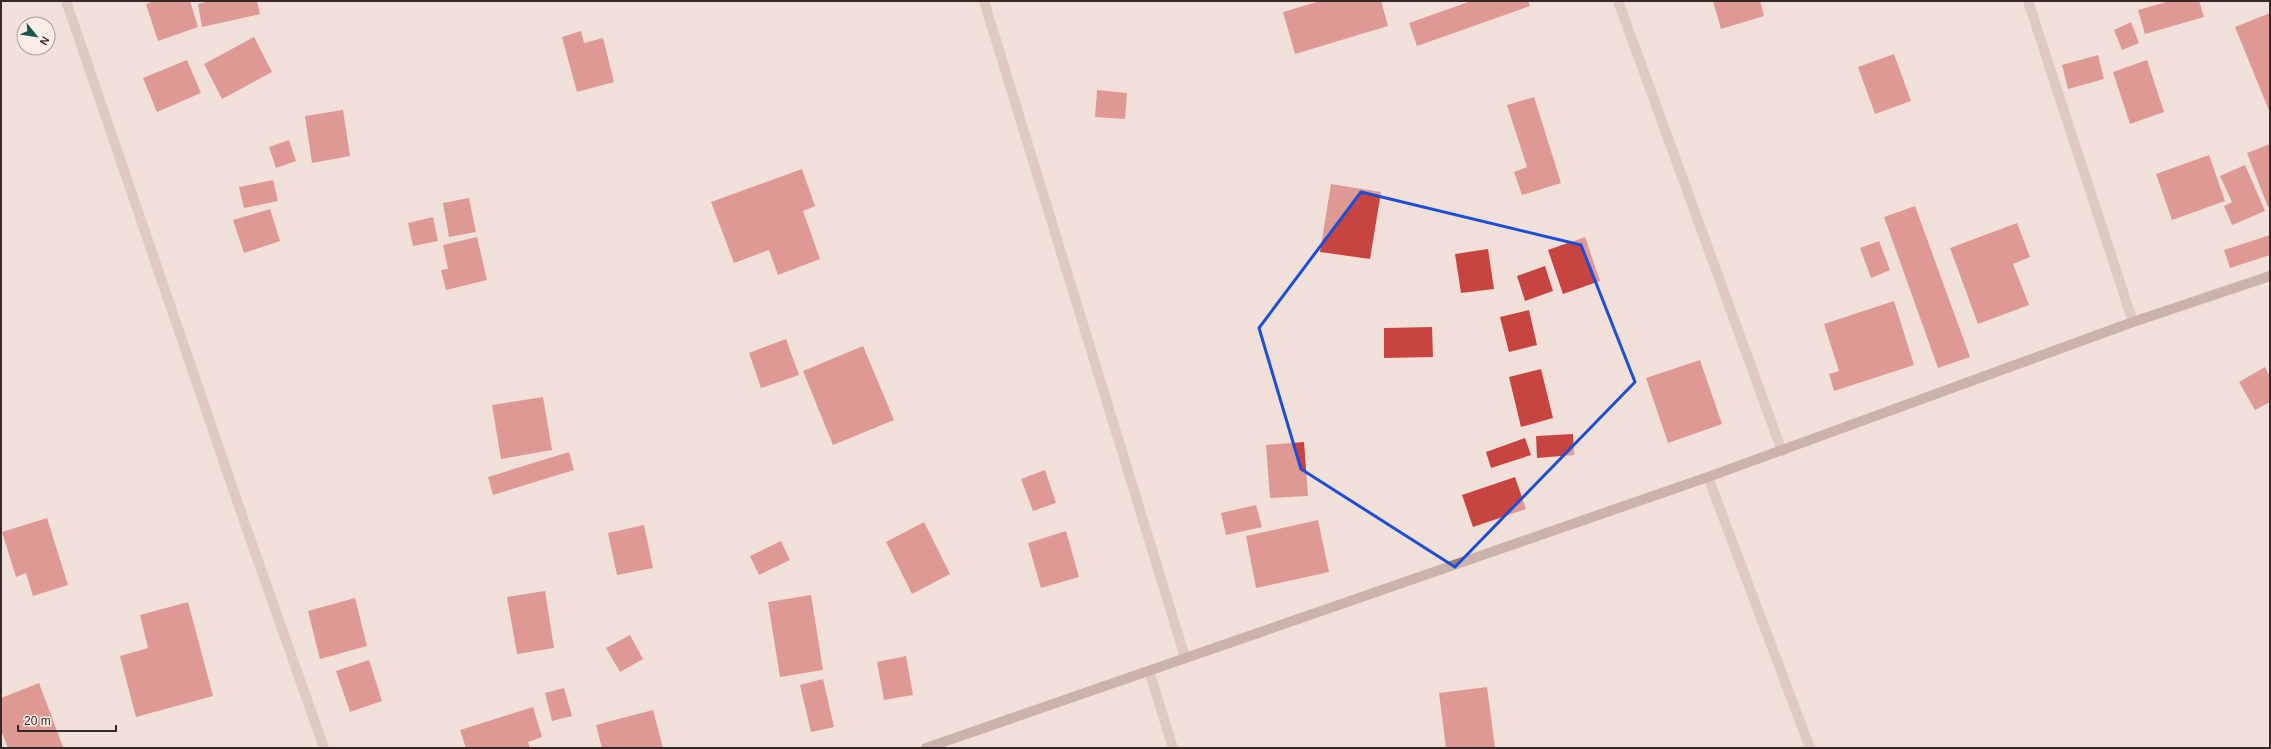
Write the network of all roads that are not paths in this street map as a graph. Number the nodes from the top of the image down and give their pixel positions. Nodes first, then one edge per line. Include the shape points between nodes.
1 (66, 1) edge
2 (984, 1) edge
3 (1618, 1) edge
4 (2028, 1) edge
5 (2270, 276) edge
6 (2133, 322) junction
7 (1782, 450) junction
8 (1708, 477) junction
9 (1185, 657) junction
10 (1149, 671) junction
11 (324, 748) edge
12 (926, 748) edge
13 (1173, 748) edge
14 (1810, 748) edge

1 - 11 street
2 - 9 street
3 - 7 street
4 - 6 street
5 - 6 main road
6 - 7 main road
7 - 8 main road
8 - 9 main road
8 - 14 street
9 - 10 main road
10 - 12 main road
10 - 13 street

